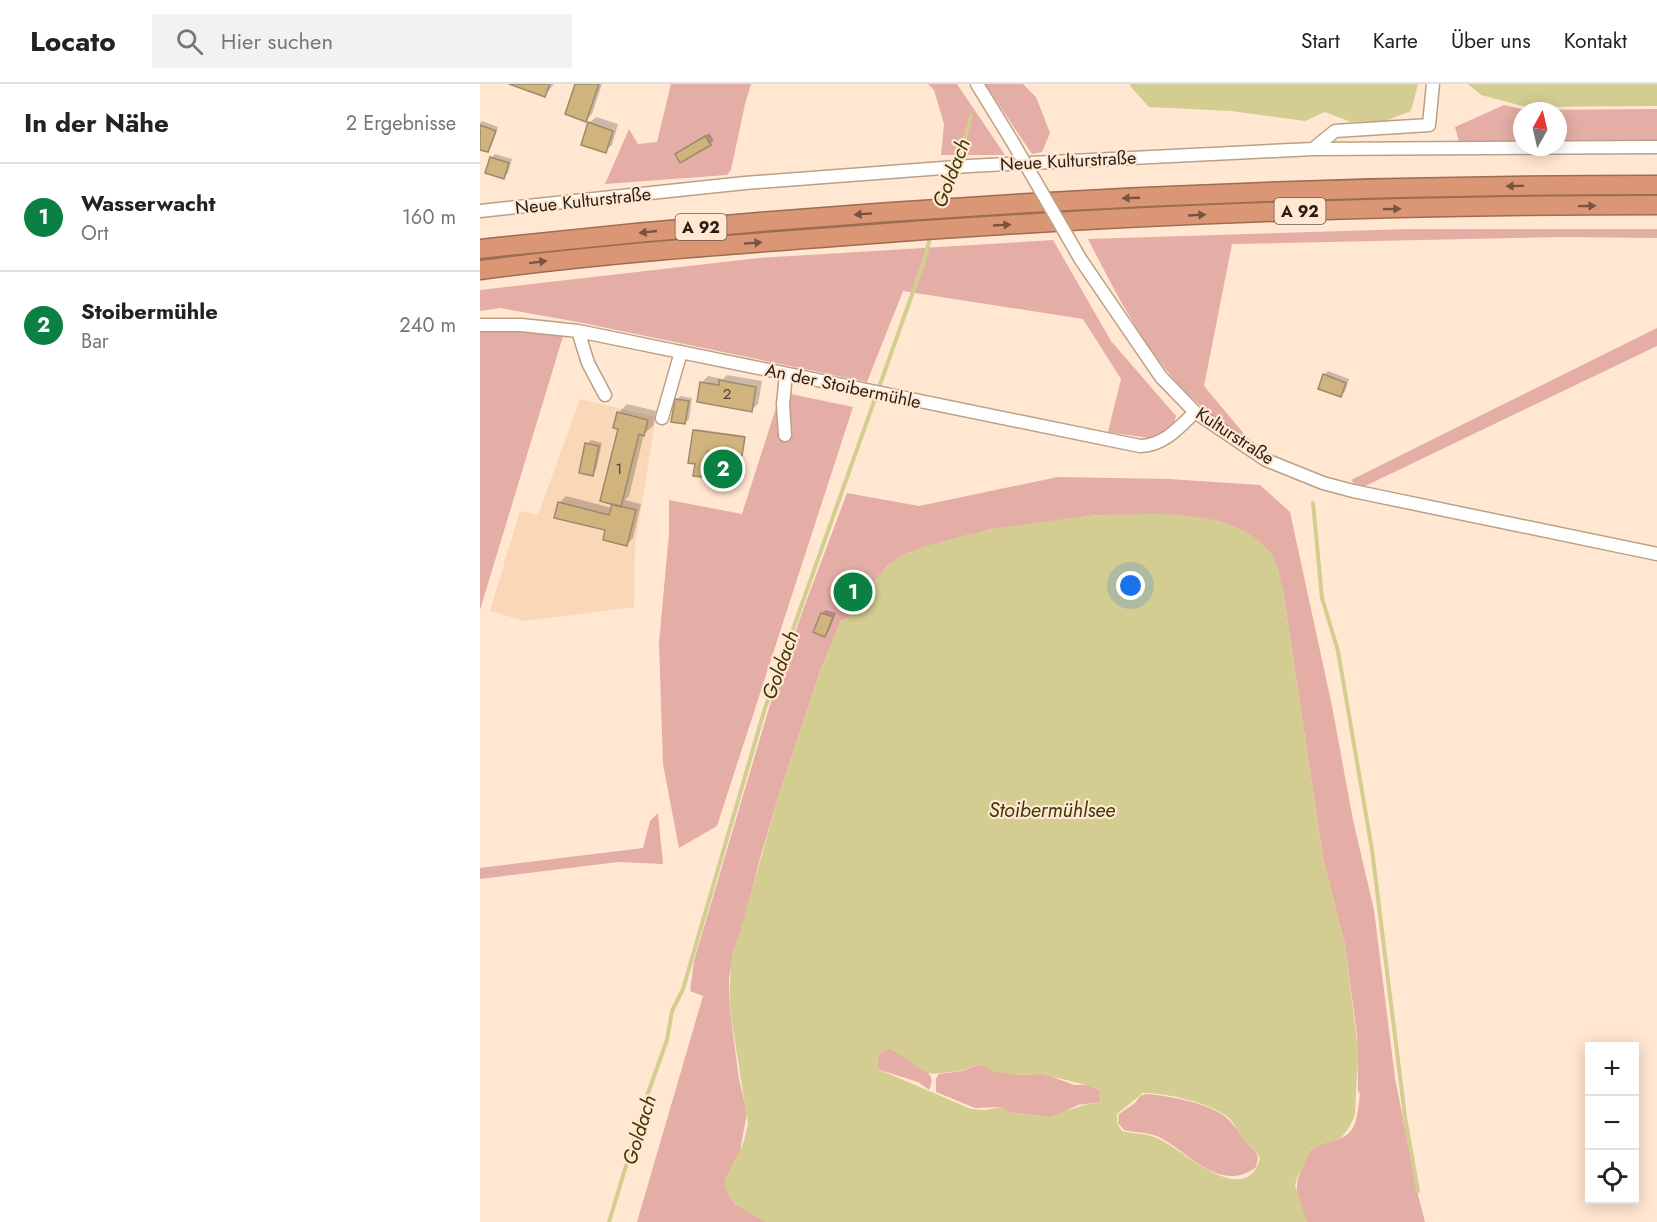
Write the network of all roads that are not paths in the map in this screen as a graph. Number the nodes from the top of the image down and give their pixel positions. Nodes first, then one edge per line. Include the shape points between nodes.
1 (976, 84) edge
2 (1433, 84) edge
3 (1657, 147) edge
4 (1313, 149) junction
5 (1657, 185) edge
6 (1657, 205) edge
7 (480, 212) edge
8 (480, 249) edge
9 (480, 270) edge
10 (480, 325) edge
11 (578, 331) junction
12 (681, 352) junction
13 (786, 374) junction
14 (605, 394) dead end
15 (1195, 412) junction
16 (662, 418) dead end
17 (785, 435) dead end
18 (1657, 554) edge

1 - 15 street, Kulturstraße, bridge via 1081,260 1161,377
2 - 4 street via 1429,125 1335,131
3 - 4 street, Neue Kulturstraße
4 - 7 street, Neue Kulturstraße via 939,168 745,183
5 -> 8 highway, A 92 via 1274,192 922,209
9 -> 6 highway, A 92 via 546,261 944,228 1274,212
10 - 11 street, An der Stoibermühle via 530,325
11 - 12 street, An der Stoibermühle
11 - 14 street via 588,363
12 - 13 street, An der Stoibermühle
12 - 16 street
13 - 15 street, An der Stoibermühle via 1140,446 1163,441
13 - 17 street
15 - 18 street, Kulturstraße via 1266,460 1323,483

